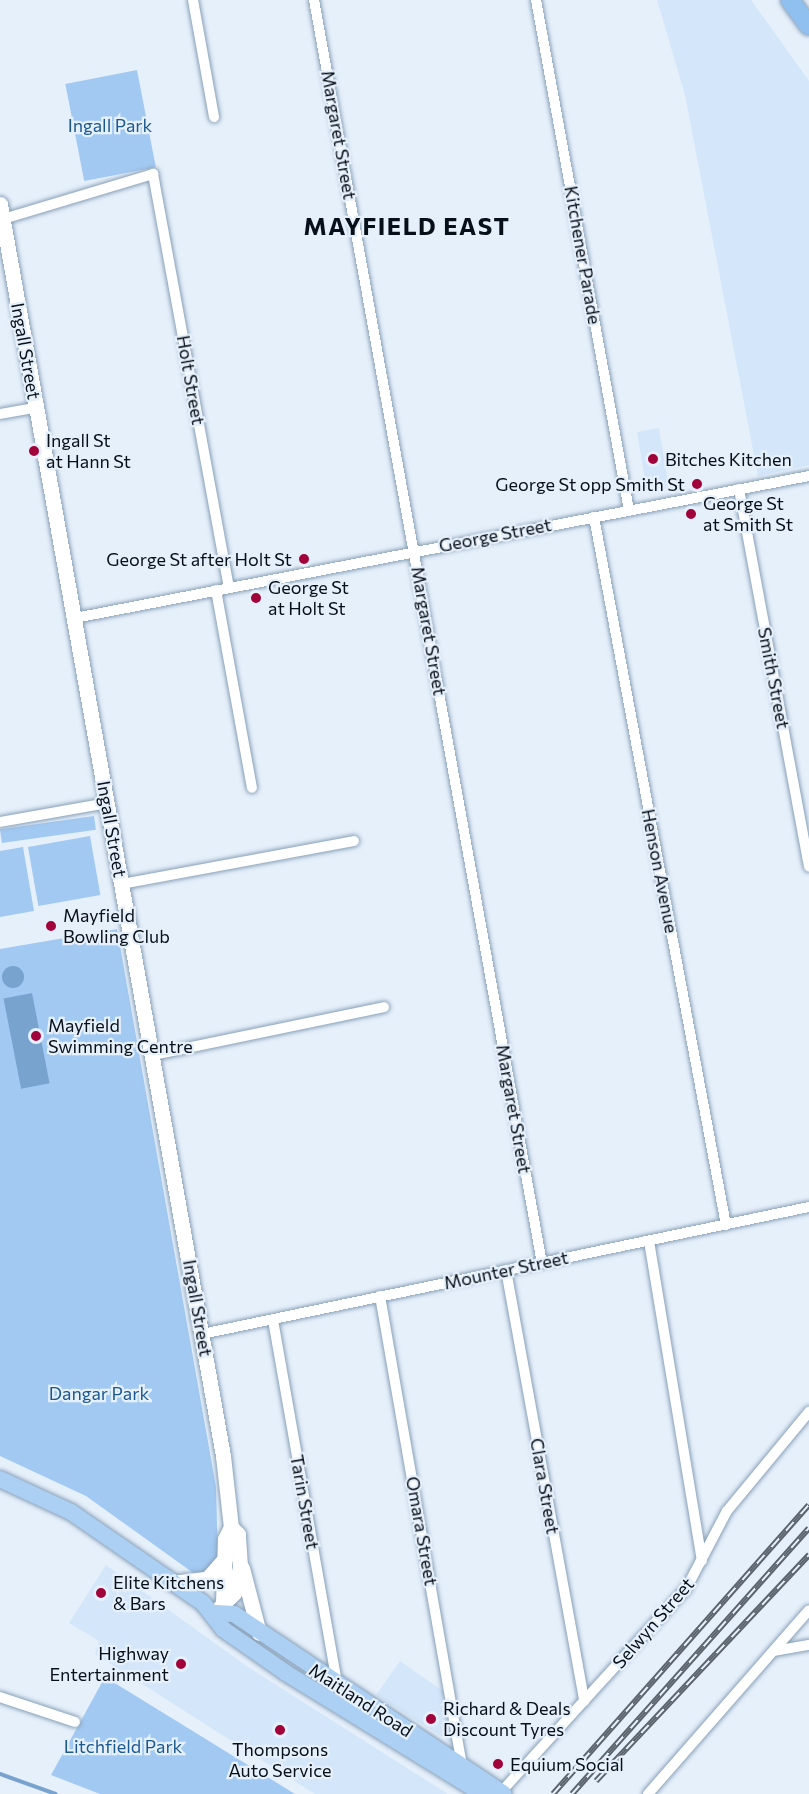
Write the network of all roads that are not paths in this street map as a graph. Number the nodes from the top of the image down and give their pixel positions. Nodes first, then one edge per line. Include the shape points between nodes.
1 (193, 0) edge
2 (314, 0) edge
3 (536, 0) edge
4 (790, 0) edge
5 (809, 26) edge
6 (214, 117) dead end
7 (1, 211) edge
8 (35, 408) junction
9 (0, 414) edge
10 (809, 476) edge
11 (739, 489) junction
12 (629, 510) junction
13 (594, 517) junction
14 (415, 550) junction
15 (229, 587) junction
16 (216, 590) junction
17 (75, 618) junction
18 (252, 788) dead end
19 (108, 803) junction
20 (0, 822) edge
21 (806, 840) edge
22 (354, 841) dead end
23 (809, 867) edge
24 (122, 884) junction
25 (384, 1007) dead end
26 (153, 1054) junction
27 (809, 1208) edge
28 (726, 1225) junction
29 (649, 1241) junction
30 (542, 1263) junction
31 (506, 1270) junction
32 (380, 1296) junction
33 (273, 1320) junction
34 (202, 1335) junction
35 (809, 1412) edge
36 (0, 1479) edge
37 (231, 1527) junction
38 (226, 1555) junction
39 (702, 1561) junction
40 (240, 1566) junction
41 (172, 1582) junction
42 (219, 1607) junction
43 (809, 1610) edge
44 (259, 1633) junction
45 (809, 1645) edge
46 (774, 1651) junction
47 (337, 1683) junction
48 (0, 1696) edge
49 (584, 1701) junction
50 (75, 1722) dead end
51 (462, 1766) junction
52 (502, 1793) edge
53 (483, 1794) edge
54 (648, 1794) edge

1 - 6 street
2 - 14 street, Margaret Street
3 - 12 street, Kitchener Parade
4 - 5 highway
7 - 8 main road, Ingall Street
7 - 15 street, Holt Street via 153,174
8 - 9 street
8 - 17 main road, Ingall Street
10 - 11 street, George Street
11 - 12 street, George Street
11 - 21 street, Smith Street
12 - 13 street, George Street
13 - 14 street, George Street
13 - 28 street, Henson Avenue
14 - 15 street, George Street
14 - 30 street, Margaret Street
15 - 16 street, George Street
16 - 17 street, George Street
16 - 18 street
17 - 19 main road, Ingall Street
19 - 20 street
19 - 24 main road, Ingall Street
21 - 23 street, Smith Street
22 - 24 street
24 - 26 main road, Ingall Street
25 - 26 street
26 - 34 main road, Ingall Street
27 - 28 street, Mounter Street
28 - 29 street, Mounter Street
29 - 30 street, Mounter Street
29 - 39 street
30 - 31 street, Mounter Street
31 - 32 street, Mounter Street
31 - 49 street, Clara Street
32 - 33 street, Mounter Street
32 - 51 street, Omara Street
33 - 34 street, Mounter Street
33 - 47 street, Tarin Street
34 - 37 main road, Ingall Street
35 - 39 street, Selwyn Street via 727,1511
36 - 41 main road, Maitland Road via 71,1512
37 - 38 main road, Ingall Street
37 - 40 main road, Ingall Street via 238,1534
38 - 41 main road, Ingall Street via 207,1579
38 - 42 main road, Ingall Street
39 - 49 street, Selwyn Street via 686,1589
40 - 42 main road, Ingall Street via 234,1593
40 - 44 main road, Ingall Street
41 - 42 main road, Maitland Road
42 - 44 main road, Maitland Road
42 - 53 main road, Maitland Road via 223,1629 286,1673
43 - 46 street
44 - 47 main road, Maitland Road
45 - 46 street
46 - 54 street
47 - 51 main road, Maitland Road
48 - 50 street
49 - 52 street, Selwyn Street
51 - 52 main road, Maitland Road

